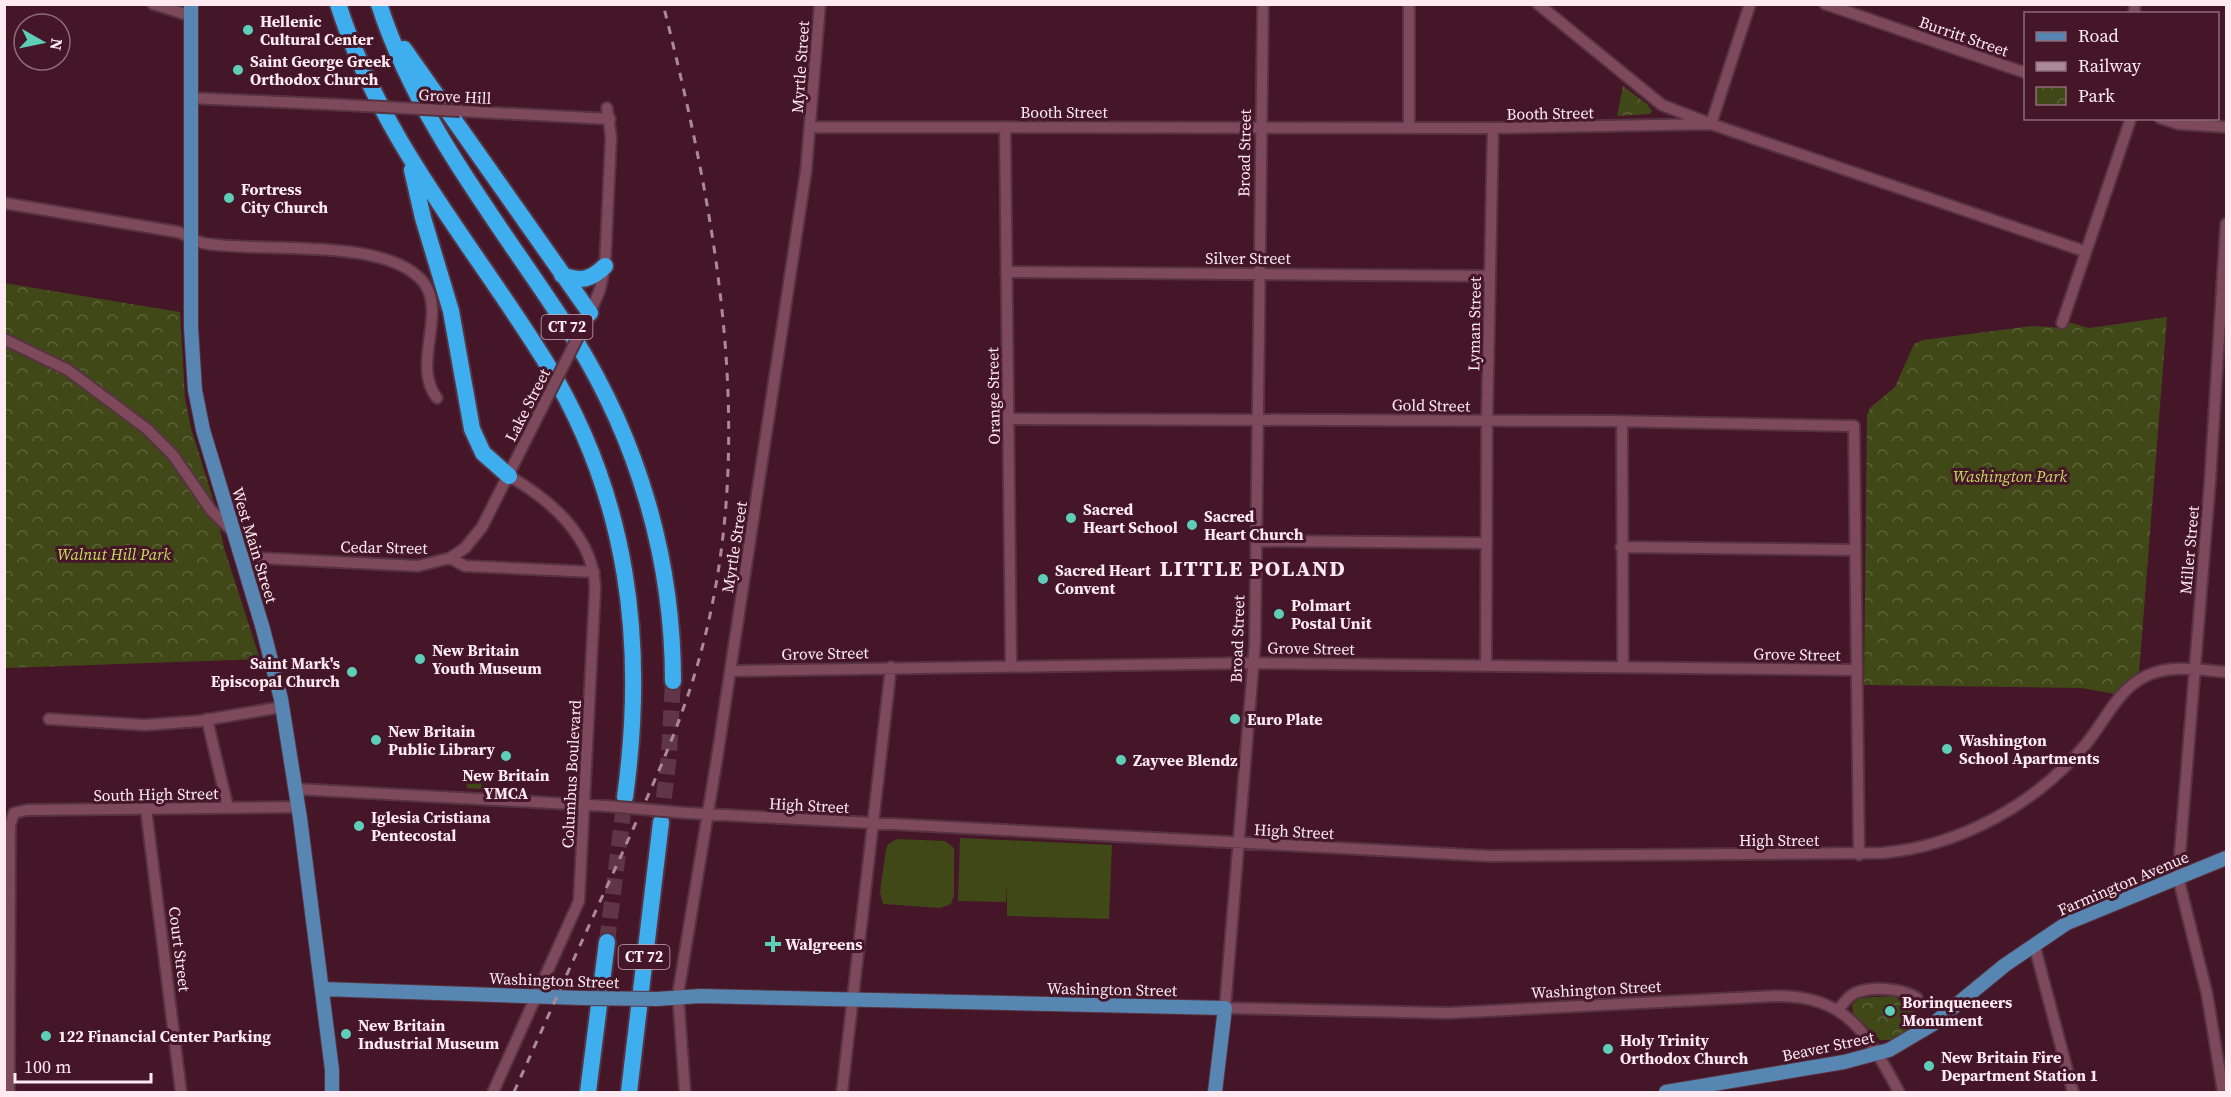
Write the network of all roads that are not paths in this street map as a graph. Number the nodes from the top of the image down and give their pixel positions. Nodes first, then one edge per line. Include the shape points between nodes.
1 (153, 4) edge
2 (338, 4) edge
3 (820, 4) edge
4 (1263, 4) edge
5 (1409, 4) edge
6 (1538, 4) edge
7 (1750, 4) edge
8 (1825, 4) edge
9 (191, 10) edge
10 (381, 10) edge
11 (2024, 73) edge
12 (191, 98) junction
13 (609, 113) joint
14 (2129, 120) edge
15 (2166, 120) edge
16 (1711, 124) junction
17 (1000, 126) junction
18 (811, 127) junction
19 (1408, 127) junction
20 (1261, 128) junction
21 (1493, 128) junction
22 (2226, 128) edge
23 (410, 161) junction
24 (4, 203) edge
25 (2226, 224) edge
26 (191, 238) junction
27 (2085, 250) junction
28 (605, 266) junction
29 (1006, 272) junction
30 (1260, 273) junction
31 (562, 274) junction
32 (1490, 276) junction
33 (588, 317) junction
34 (2062, 323) dead end
35 (4, 339) edge
36 (437, 398) dead end
37 (1008, 419) junction
38 (1258, 419) junction
39 (1487, 421) junction
40 (1622, 422) junction
41 (508, 476) junction
42 (234, 533) junction
43 (1256, 541) junction
44 (1486, 543) junction
45 (1621, 547) junction
46 (1855, 550) junction
47 (241, 557) junction
48 (450, 558) junction
49 (594, 572) junction
50 (1254, 663) junction
51 (1011, 665) junction
52 (1486, 665) junction
53 (1623, 666) junction
54 (891, 667) junction
55 (2194, 669) junction
56 (1856, 670) junction
57 (730, 671) junction
58 (2226, 672) edge
59 (673, 681) tunnel mouth
60 (282, 707) junction
61 (48, 719) dead end
62 (207, 719) junction
63 (296, 789) junction
64 (626, 797) tunnel mouth
65 (585, 806) junction
66 (298, 807) junction
67 (228, 808) junction
68 (146, 809) junction
69 (9, 811) edge
70 (708, 814) junction
71 (661, 822) tunnel mouth
72 (873, 823) junction
73 (1239, 843) junction
74 (1859, 855) junction
75 (2226, 858) edge
76 (2178, 878) junction
77 (7, 894) edge
78 (607, 942) tunnel mouth
79 (2034, 944) junction
80 (1977, 987) joint
81 (322, 989) junction
82 (538, 996) junction
83 (678, 998) junction
84 (1917, 998) dead end
85 (852, 1000) junction
86 (1225, 1008) junction
87 (1838, 1010) junction
88 (1878, 1054) junction
89 (9, 1092) edge
90 (181, 1092) edge
91 (330, 1092) edge
92 (493, 1092) edge
93 (588, 1092) edge
94 (629, 1092) edge
95 (685, 1092) edge
96 (842, 1092) edge
97 (1215, 1092) edge
98 (1666, 1092) edge
99 (1899, 1092) edge
100 (2073, 1092) edge
101 (2223, 1092) edge

1 - 9 street
2 - 23 highway, CT 72 via 372,92
3 - 18 street, Myrtle Street
4 - 20 street, Broad Street
5 - 19 street
6 - 16 street via 1662,105
7 - 16 street
8 - 11 street, Burritt Street
9 - 12 main road, West Main Street
10 - 31 highway via 415,67
10 - 59 highway, CT 72 via 402,66 437,132 574,338 621,427 642,482 661,557 670,617
12 - 13 street, Grove Hill, bridge via 460,111
12 - 26 main road, West Main Street
13 - 28 street, Lake Street via 612,137
14 - 27 street
15 - 22 street
16 - 21 street, Booth Street
16 - 27 street, Booth Street
17 - 18 street, Booth Street
17 - 20 street, Booth Street
17 - 29 street, Orange Street
18 - 57 street, Myrtle Street
19 - 20 street, Booth Street
19 - 21 street, Booth Street
20 - 30 street, Broad Street
21 - 32 street, Lyman Street
23 - 41 highway via 451,311 472,429 483,453
23 - 64 highway, CT 72 via 552,373 602,484 621,552 633,638 634,709
24 - 26 street via 178,232
25 - 55 street, Miller Street
26 - 36 street via 207,243 352,252 374,256 412,274 424,283 431,300 427,374 429,388
26 - 42 main road, West Main Street via 196,398
27 - 34 street
28 - 31 highway via 586,279 576,280
28 - 33 street, Lake Street
29 - 30 street, Silver Street
29 - 37 street, Orange Street
30 - 32 street, Silver Street
30 - 38 street, Broad Street
31 - 33 highway
32 - 39 street, Lyman Street
33 - 41 street, Lake Street, bridge
35 - 42 street via 73,374 147,429
37 - 38 street, Gold Street
37 - 51 street, Orange Street
38 - 39 street, Gold Street
38 - 43 street, Broad Street
39 - 40 street, Gold Street
39 - 44 street, Lyman Street
40 - 45 street
40 - 46 street, Gold Street via 1854,426
41 - 48 street, Lake Street via 477,535
41 - 49 street, Columbus Boulevard via 572,526 586,547
42 - 47 main road, West Main Street
43 - 44 street
43 - 50 street, Broad Street
44 - 52 street, Lyman Street
45 - 46 street
45 - 53 street
46 - 56 street
47 - 48 street, Cedar Street via 418,566
47 - 60 main road, West Main Street
48 - 49 street, Cedar Street via 465,566
49 - 65 street, Columbus Boulevard
50 - 51 street, Grove Street
50 - 52 street, Grove Street
50 - 73 street, Broad Street
51 - 54 street, Grove Street
52 - 53 street, Grove Street
53 - 56 street, Grove Street
54 - 57 street, Grove Street
54 - 72 street
55 - 58 street, High Street
55 - 74 street, High Street via 2162,670 2136,682 2067,764 2033,793 1992,819 1964,833 1919,847
55 - 76 street, Miller Street
56 - 74 street
57 - 70 street, Myrtle Street
60 - 62 street
60 - 63 main road, West Main Street
61 - 62 street via 135,725
62 - 67 street
63 - 65 street, High Street
63 - 66 main road, West Main Street
65 - 70 street, High Street, bridge
65 - 82 street, Columbus Boulevard via 579,901
66 - 67 street, South High Street
66 - 81 main road, West Main Street
67 - 68 street, South High Street
68 - 69 street, South High Street
68 - 90 street, Court Street
69 - 77 street
70 - 72 street, High Street
70 - 83 street, Myrtle Street
71 - 94 highway, CT 72
72 - 73 street, High Street
72 - 85 street
73 - 74 street, High Street via 1489,856
73 - 86 street, Broad Street
75 - 76 main road, Farmington Avenue
76 - 79 main road, Farmington Avenue via 2083,916
76 - 101 street, Miller Street via 2207,994
77 - 89 street
78 - 93 highway, CT 72
79 - 80 main road, Farmington Avenue
79 - 100 street
80 - 88 main road, Beaver Street via 1922,1032
81 - 82 main road, Washington Street
81 - 91 main road, West Main Street
82 - 83 main road, Washington Street, bridge
82 - 92 street, Columbus Boulevard
83 - 85 main road, Washington Street
83 - 95 street, Myrtle Street
84 - 87 street via 1901,991 1862,992 1850,996
85 - 86 main road, Washington Street
85 - 96 street
86 - 87 street, Washington Street via 1448,1013 1788,996 1813,999
86 - 97 main road, Broad Street
87 - 88 street, Washington Street via 1861,1029
88 - 98 main road, Beaver Street
88 - 99 street, Washington Street

